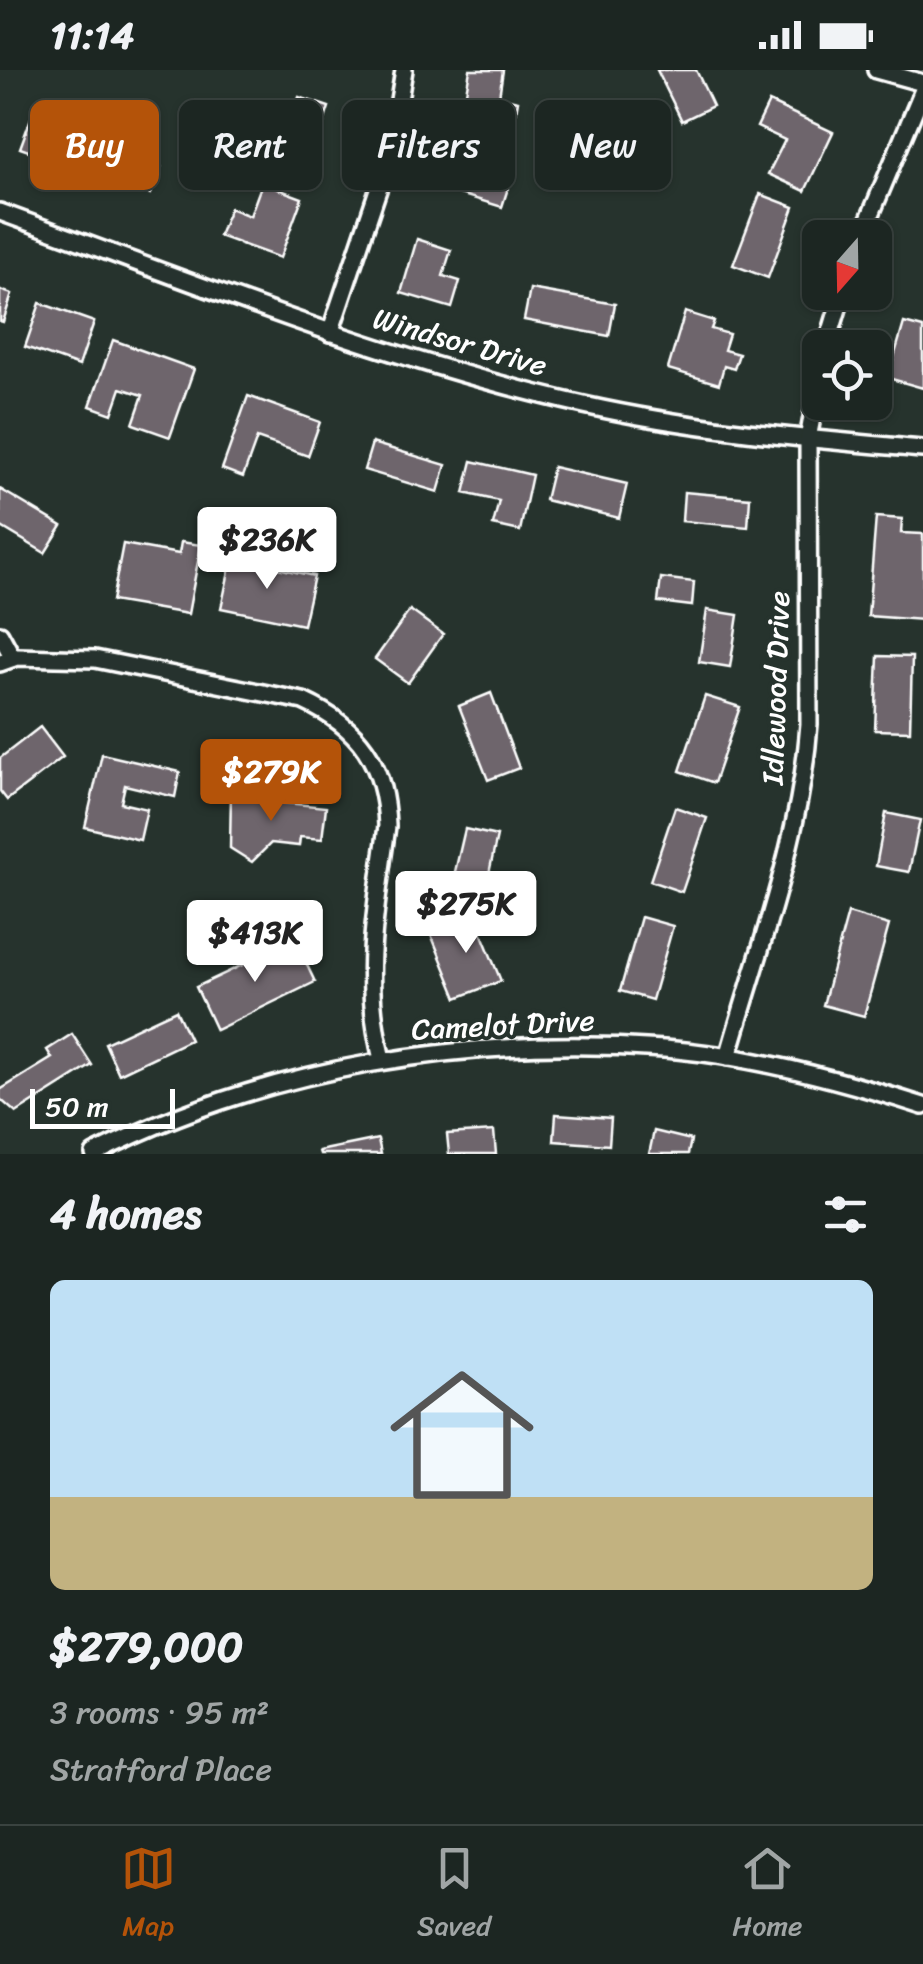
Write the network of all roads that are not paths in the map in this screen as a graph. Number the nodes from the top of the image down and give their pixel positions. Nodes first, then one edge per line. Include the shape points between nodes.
1 (404, 70) edge
2 (876, 70) edge
3 (923, 87) edge
4 (0, 212) edge
5 (868, 220) edge
6 (330, 333) junction
7 (812, 420) edge
8 (808, 439) junction
9 (923, 449) edge
10 (0, 634) edge
11 (6, 660) edge
12 (728, 1056) junction
13 (382, 1060) junction
14 (923, 1106) edge
15 (94, 1154) edge

1 - 6 street via 390,154
2 - 3 street
3 - 5 street
4 - 6 street, Windsor Drive
6 - 8 street, Windsor Drive via 588,406
7 - 8 street, Idlewood Drive
8 - 9 street, Windsor Drive
8 - 12 street, Idlewood Drive via 806,769
10 - 11 street
11 - 13 street via 94,659 303,701 350,728 382,780 386,804 369,962
12 - 13 street, Camelot Drive via 566,1048
12 - 14 street, Camelot Drive
13 - 15 street, Camelot Drive via 258,1091

